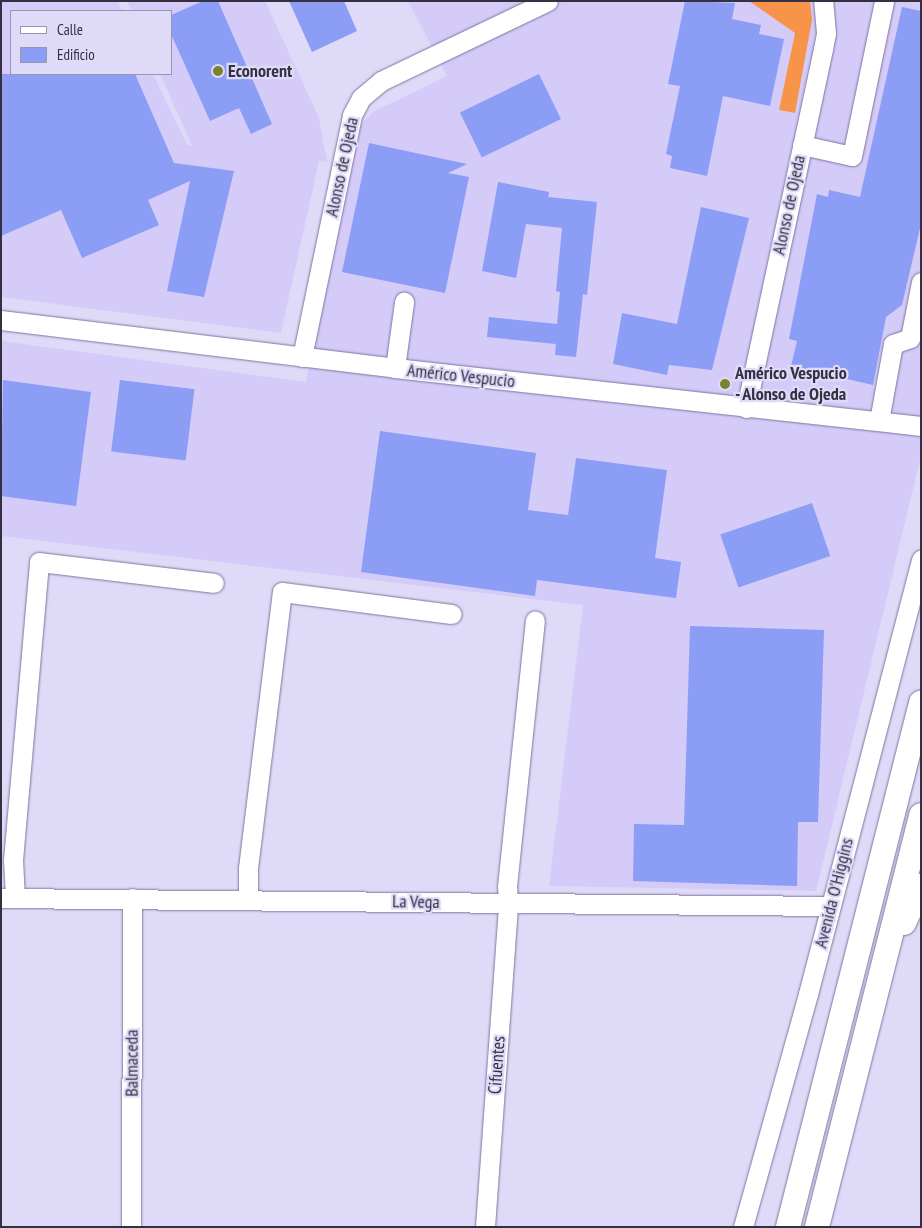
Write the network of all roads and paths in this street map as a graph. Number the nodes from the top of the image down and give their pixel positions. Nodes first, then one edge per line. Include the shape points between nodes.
1 (548, 1) edge
2 (824, 1) edge
3 (884, 1) edge
4 (802, 145) junction
5 (921, 282) edge
6 (404, 302) dead end
7 (1, 320) edge
8 (302, 357) junction
9 (395, 368) junction
10 (746, 408) junction
11 (879, 422) junction
12 (921, 426) edge
13 (921, 559) edge
14 (214, 583) dead end
15 (452, 614) dead end
16 (535, 620) dead end
17 (921, 703) edge
18 (921, 814) edge
19 (921, 886) edge
20 (8, 898) edge
21 (132, 898) junction
22 (248, 900) junction
23 (508, 903) junction
24 (830, 906) junction
25 (884, 962) junction
26 (131, 1227) edge
27 (485, 1227) edge
28 (743, 1227) edge
29 (788, 1227) edge
30 (817, 1227) edge

1 - 8 street, Alonso de Ojeda via 381,81 361,98 352,115
2 - 4 street, Alonso de Ojeda via 826,33
3 - 4 street via 852,156
4 - 10 street, Alonso de Ojeda
5 - 11 street via 910,338 894,344
6 - 9 street
7 - 8 street, Américo Vespucio
8 - 9 street, Américo Vespucio
9 - 10 street, Américo Vespucio
10 - 11 street, Américo Vespucio
11 - 12 street, Américo Vespucio
13 - 24 street, Avenida O'Higgins
14 - 20 street via 39,562
15 - 22 street via 282,592 248,868
16 - 23 street, Cifuentes via 507,886
17 - 29 main road, Avenida O'Higgins
18 - 25 main road
19 - 25 main road
20 - 21 street, La Vega
21 - 22 street, La Vega
21 - 26 street, Balmaceda
22 - 23 street, La Vega
23 - 24 street, La Vega
23 - 27 street, Cifuentes
24 - 28 street, Avenida O'Higgins
25 - 30 main road

